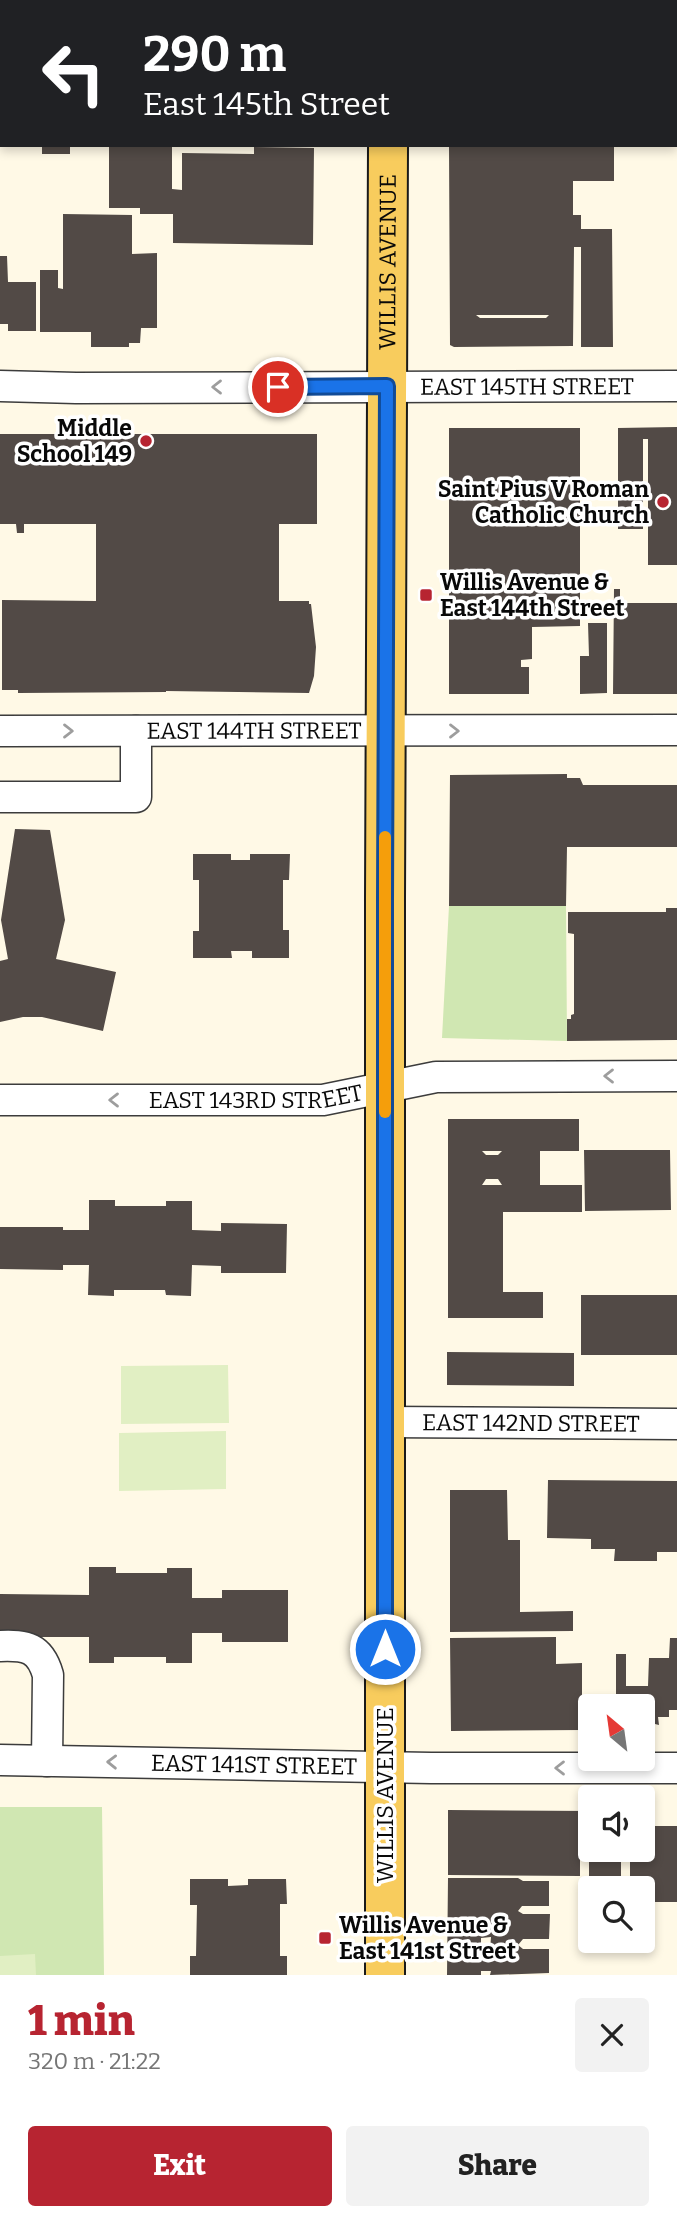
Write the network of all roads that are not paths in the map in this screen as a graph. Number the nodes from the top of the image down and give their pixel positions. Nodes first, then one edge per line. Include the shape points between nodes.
1 (388, 147) edge
2 (0, 386) edge
3 (387, 386) junction
4 (677, 386) edge
5 (677, 730) edge
6 (0, 731) edge
7 (136, 731) junction
8 (386, 731) junction
9 (0, 797) edge
10 (677, 1076) edge
11 (386, 1088) junction
12 (0, 1100) edge
13 (384, 1422) junction
14 (677, 1424) edge
15 (0, 1646) edge
16 (0, 1760) edge
17 (47, 1761) junction
18 (386, 1766) junction
19 (677, 1768) edge
20 (385, 1975) edge

1 - 3 main road, WILLIS AVENUE
3 -> 2 street, EAST 145TH STREET
3 - 4 street, EAST 145TH STREET
3 - 8 main road, WILLIS AVENUE
8 -> 5 street, EAST 144TH STREET
6 -> 7 street, EAST 144TH STREET
7 - 8 street, EAST 144TH STREET
7 - 9 street via 136,797
8 - 11 main road, WILLIS AVENUE
10 -> 11 street, EAST 143RD STREET via 436,1077
11 -> 12 street, EAST 143RD STREET via 323,1100
11 - 13 main road, WILLIS AVENUE
13 - 14 street, EAST 142ND STREET
13 - 18 main road, WILLIS AVENUE
15 - 17 street via 28,1648 44,1664 48,1675
16 - 17 street, EAST 141ST STREET
18 -> 17 street, EAST 141ST STREET
19 -> 18 street, EAST 141ST STREET
18 - 20 main road, WILLIS AVENUE

